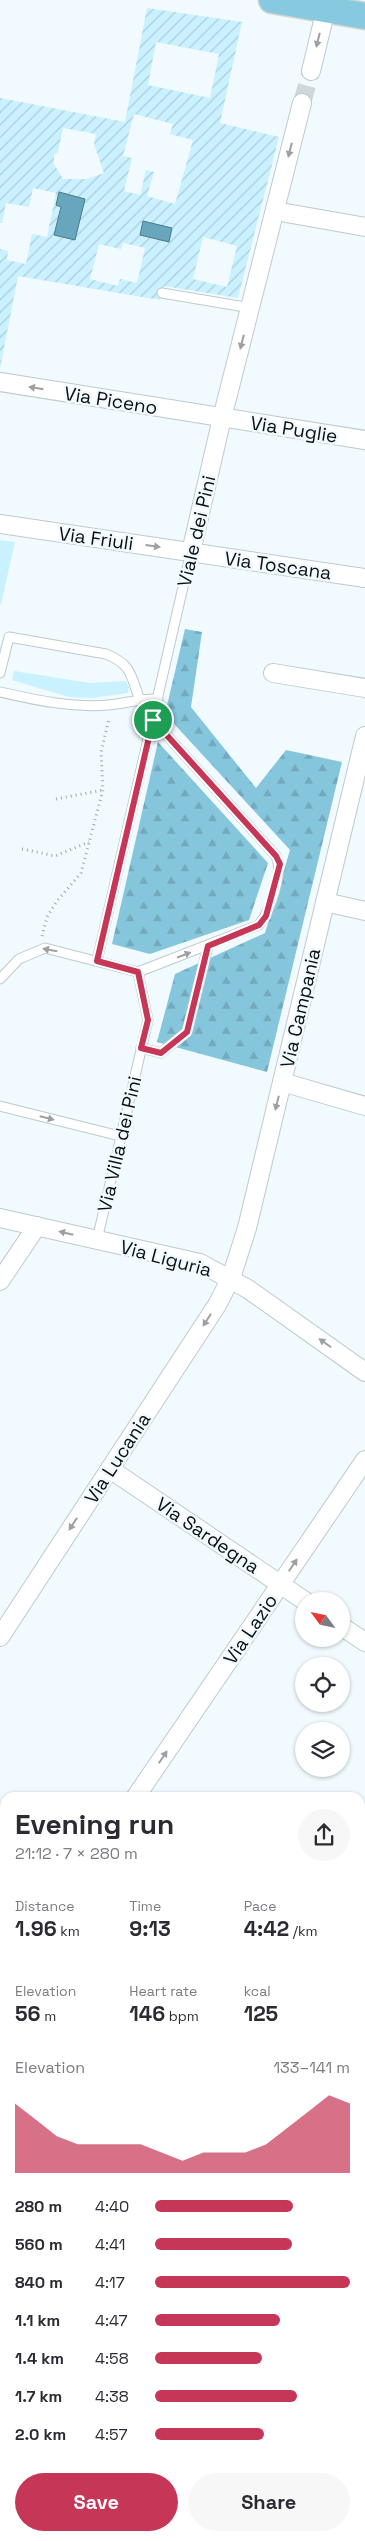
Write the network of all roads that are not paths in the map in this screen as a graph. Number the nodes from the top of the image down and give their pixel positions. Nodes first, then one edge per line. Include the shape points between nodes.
1 (272, 0) edge
2 (326, 9) junction
3 (365, 16) edge
4 (310, 71) tunnel mouth
5 (302, 103) tunnel mouth
6 (275, 211) junction
7 (365, 227) edge
8 (162, 293) dead end
9 (251, 308) junction
10 (0, 382) edge
11 (222, 418) junction
12 (365, 440) edge
13 (0, 524) edge
14 (191, 552) junction
15 (365, 578) edge
16 (0, 673) edge
17 (273, 673) dead end
18 (365, 688) edge
19 (0, 692) edge
20 (139, 698) junction
21 (158, 698) junction
22 (153, 720) junction
23 (365, 736) edge
24 (325, 902) junction
25 (365, 911) edge
26 (208, 946) junction
27 (97, 961) junction
28 (138, 972) junction
29 (0, 980) edge
30 (141, 1048) junction
31 (282, 1082) junction
32 (0, 1106) edge
33 (365, 1106) edge
34 (120, 1136) junction
35 (0, 1218) edge
36 (37, 1226) junction
37 (96, 1240) junction
38 (231, 1278) junction
39 (0, 1282) edge
40 (365, 1372) edge
41 (365, 1460) edge
42 (110, 1469) junction
43 (280, 1584) junction
44 (295, 1594) edge
45 (350, 1632) edge
46 (0, 1637) edge
47 (365, 1642) edge
48 (139, 1792) edge

1 - 2 main road
2 - 3 main road
2 -> 4 street
5 -> 6 street, Viale dei Pini
6 - 7 street
6 - 9 street, Viale dei Pini
8 - 9 lane
9 -> 11 street, Viale dei Pini
11 -> 10 street, Via Piceno
11 - 12 street, Via Puglie
11 - 14 street, Viale dei Pini
13 -> 14 street, Via Friuli
14 - 15 street, Via Toscana
14 - 21 lane, Viale dei Pini
16 - 20 lane via 9,638 106,654 121,660 128,669
17 - 18 street
19 - 20 lane via 74,705 118,704
20 - 21 lane
21 - 22 lane, Viale dei Pini
22 - 26 lane via 280,864 266,916 259,925
22 - 27 lane, Viale dei Pini
23 - 24 street, Via Campania
24 - 25 street
24 - 31 street, Via Campania
28 -> 26 lane
26 - 30 lane via 187,1032 161,1053
27 - 28 lane
27 -> 29 lane via 44,948 19,959
28 - 30 lane, Via Villa dei Pini via 148,1020
30 - 34 lane, Via Villa dei Pini
31 - 33 street
31 -> 38 street, Via Campania via 247,1228
32 -> 34 lane
34 - 37 lane, Via Villa dei Pini
35 - 36 street, Via Liguria
37 -> 36 street, Via Liguria
36 - 39 street
37 - 38 street, Via Liguria via 200,1263
40 -> 38 street, Via Liguria
38 -> 42 street, Via Lucania via 217,1305
43 -> 41 street, Via Lazio
42 - 43 street, Via Sardegna
42 -> 46 street, Via Lucania
43 - 44 street, Via Sardegna
48 -> 43 street, Via Lazio
45 - 47 street

